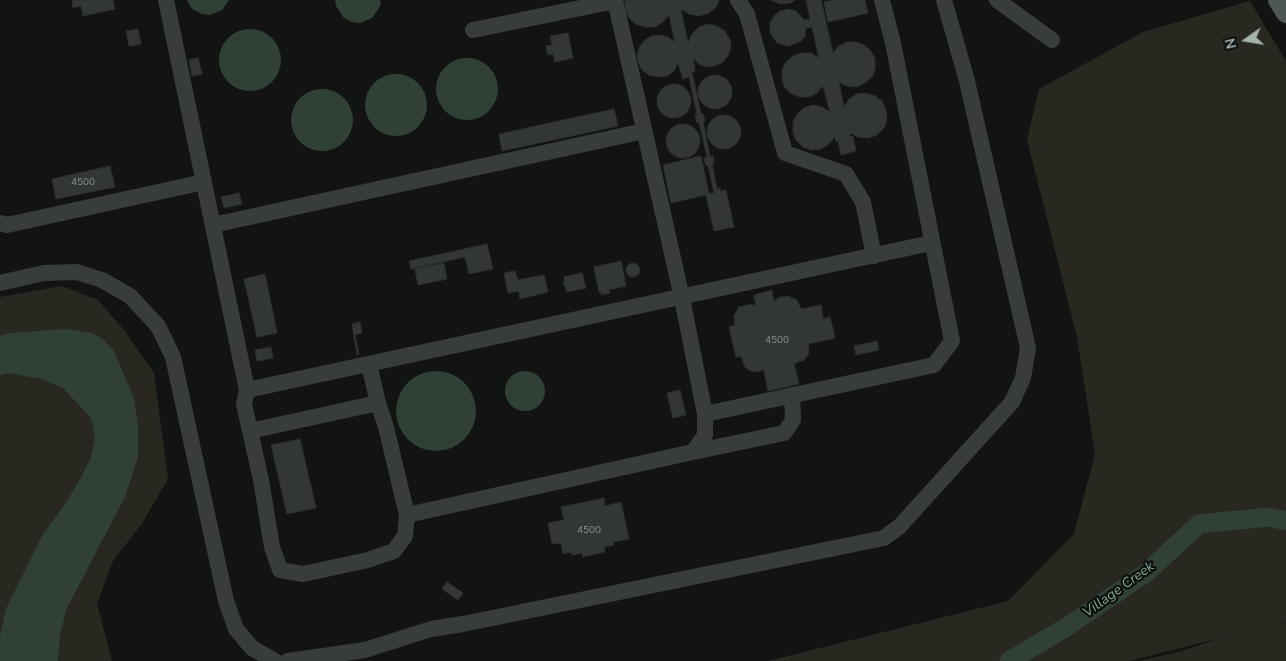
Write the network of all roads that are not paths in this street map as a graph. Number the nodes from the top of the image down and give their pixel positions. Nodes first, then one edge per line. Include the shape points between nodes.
1 (166, 0) edge
2 (738, 0) edge
3 (882, 0) edge
4 (944, 0) edge
5 (997, 0) edge
6 (1278, 0) edge
7 (615, 1) edge
8 (552, 7) edge
9 (1286, 13) edge
10 (473, 30) dead end
11 (1052, 40) dead end
12 (644, 131) junction
13 (204, 182) junction
14 (0, 223) edge
15 (213, 224) junction
16 (931, 243) junction
17 (874, 256) junction
18 (0, 283) edge
19 (682, 298) junction
20 (369, 364) junction
21 (247, 390) junction
22 (792, 395) junction
23 (378, 403) junction
24 (705, 414) junction
25 (250, 431) junction
26 (694, 452) junction
27 (407, 515) junction
28 (275, 661) edge
29 (288, 661) edge

1 - 13 lane
2 - 17 lane via 747,14 785,153 846,174 863,202
3 - 16 lane
4 - 29 lane via 967,81 1028,348 1023,378 1012,402 900,526 884,538 431,629 365,650
5 - 11 lane
6 - 9 main road
7 - 8 lane
7 - 12 lane
8 - 10 lane
12 - 15 lane
12 - 19 lane
13 - 14 lane via 7,225
13 - 15 lane
15 - 21 lane
16 - 17 lane
16 - 22 lane via 952,341 934,365
17 - 19 lane
18 - 28 lane via 44,273 77,272 102,280 130,296 158,326 173,357 226,601 236,629 252,648
19 - 20 lane
19 - 24 lane
20 - 21 lane
20 - 23 lane
21 - 25 lane via 244,404
22 - 24 lane
22 - 26 lane via 793,420 784,433
23 - 25 lane
23 - 27 lane
24 - 26 lane via 705,435
25 - 27 lane via 272,547 280,570 303,574 394,551 404,536
26 - 27 lane

